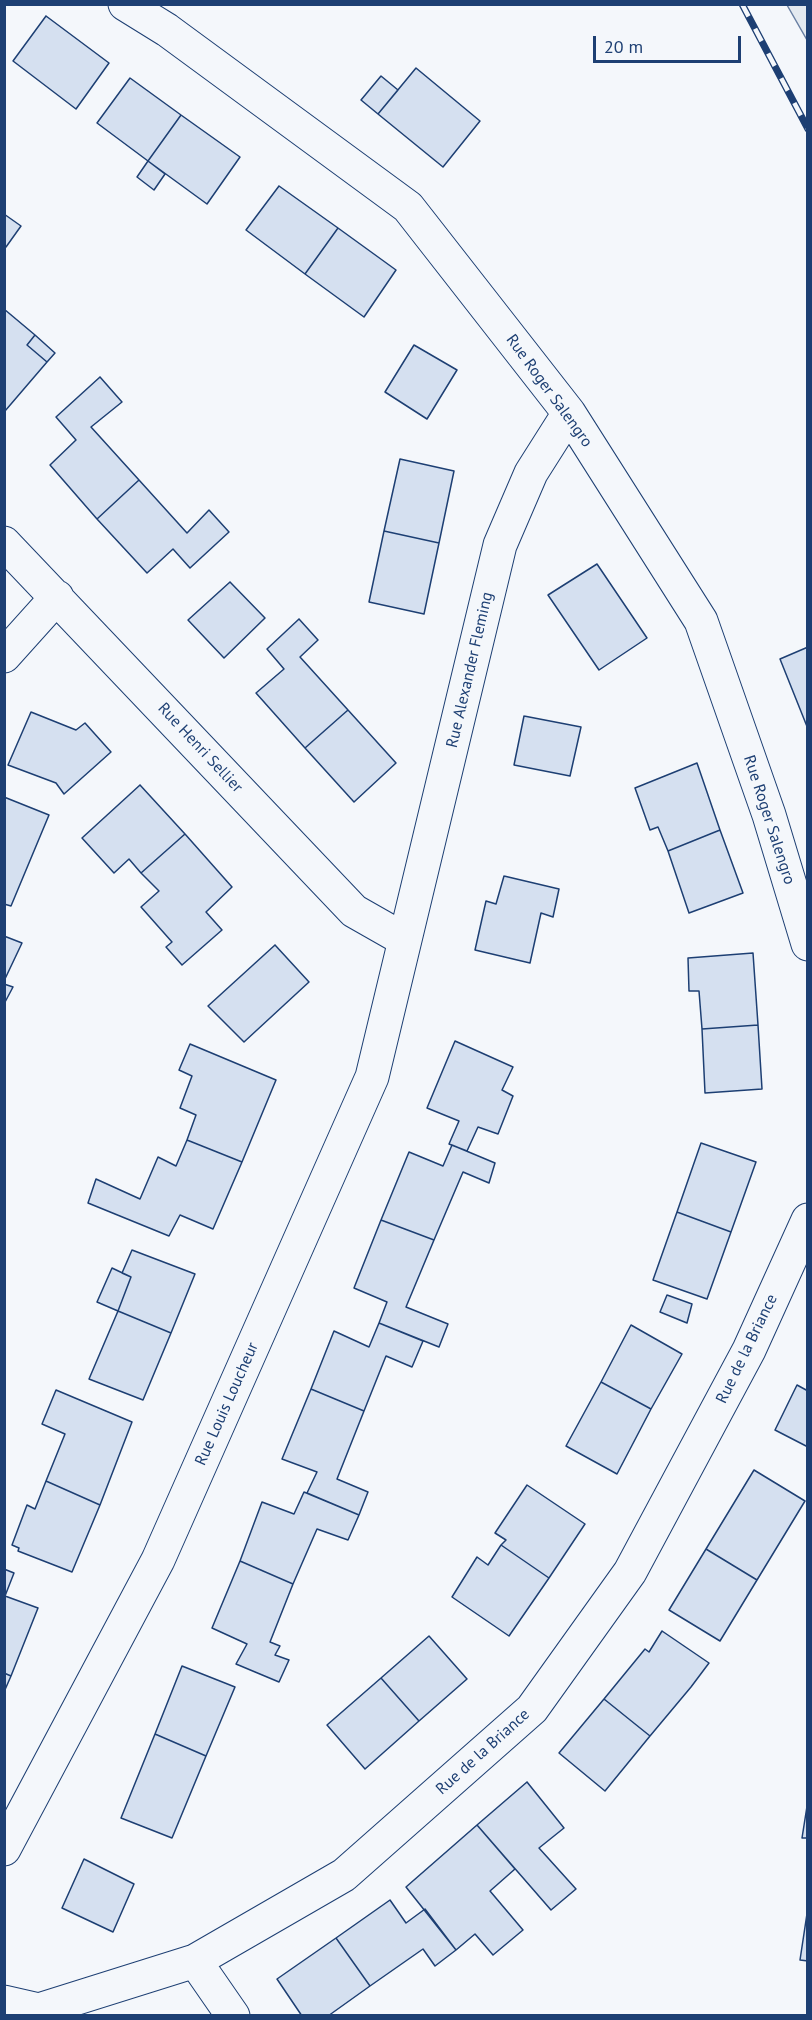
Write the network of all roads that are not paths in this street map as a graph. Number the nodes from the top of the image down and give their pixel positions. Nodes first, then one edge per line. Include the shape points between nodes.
1 (125, 4) edge
2 (569, 413) junction
3 (4, 543) edge
4 (57, 597) junction
5 (4, 656) edge
6 (405, 940) junction
7 (807, 944) edge
8 (807, 1220) edge
9 (4, 1849) edge
10 (195, 1960) junction
11 (4, 2002) edge
12 (233, 2016) edge

1 - 2 street, Rue Roger Salengro via 167,30 408,207
2 - 6 street, Rue Alexander Fleming via 531,473 500,545
2 - 7 street, Rue Roger Salengro via 701,621 769,815
3 - 4 street, Rue Henri Sellier
4 - 5 street
4 - 6 street, Rue Henri Sellier via 354,911
6 - 9 street, Rue Louis Loucheur via 372,1077 158,1560
8 - 10 street, Rue de la Briance via 749,1350 630,1572 532,1709 344,1875
10 - 11 street, Rue de la Briance via 39,2010
10 - 12 street

